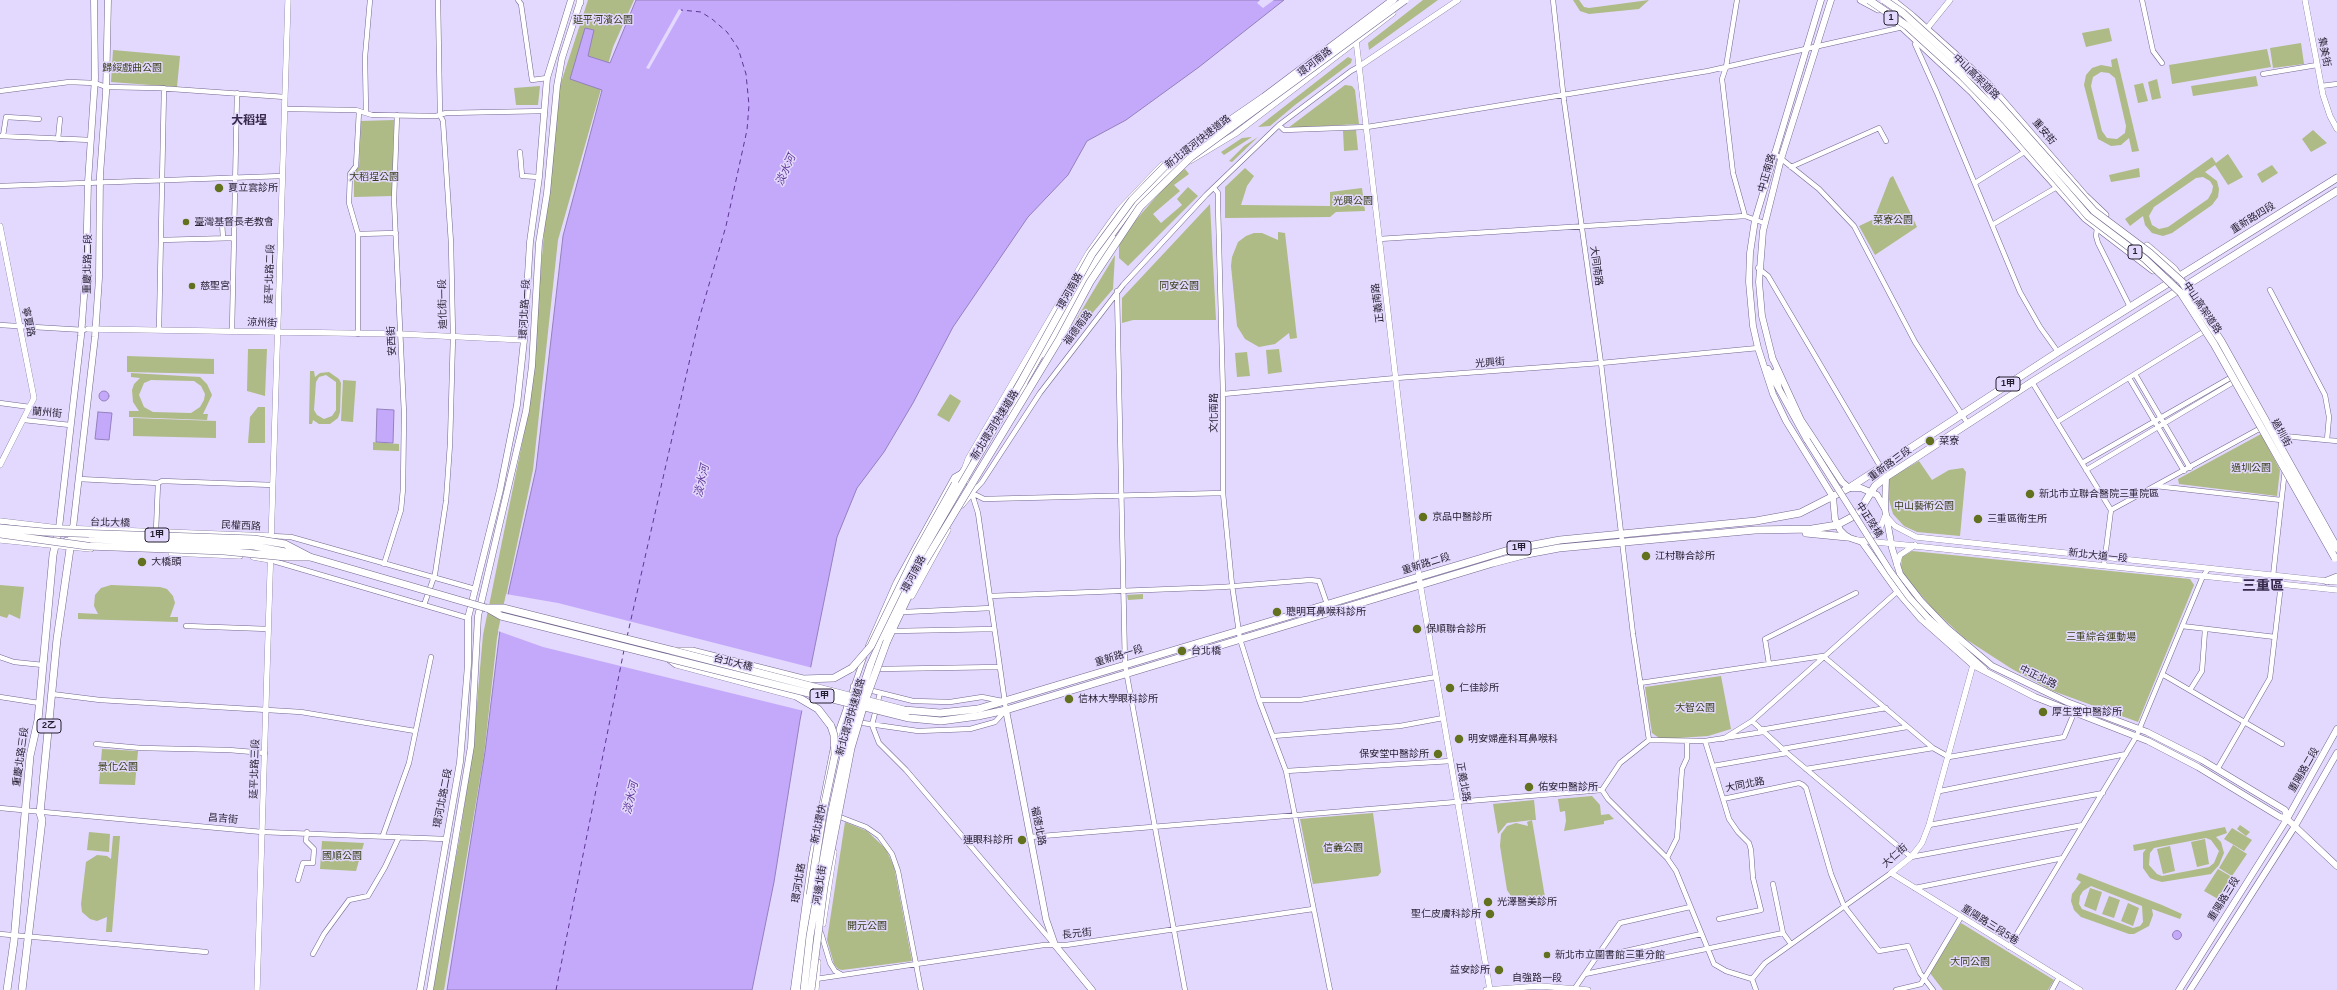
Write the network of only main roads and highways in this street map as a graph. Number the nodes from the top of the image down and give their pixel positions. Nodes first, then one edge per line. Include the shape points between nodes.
1 (94, 0) edge
2 (108, 0) edge
3 (571, 0) edge
4 (1392, 0) edge
5 (1405, 0) edge
6 (1820, 0) edge
7 (1831, 0) edge
8 (1861, 0) edge
9 (1869, 0) edge
10 (1884, 0) edge
11 (1892, 0) edge
12 (580, 1) edge
13 (1237, 116) junction
14 (2337, 178) edge
15 (2337, 192) edge
16 (2180, 277) junction
17 (2170, 284) junction
18 (2187, 286) junction
19 (2178, 292) junction
20 (2207, 324) junction
21 (1760, 356) junction
22 (1772, 357) junction
23 (1779, 388) junction
24 (2279, 437) road end
25 (2278, 448) junction
26 (1886, 477) junction
27 (1849, 488) junction
28 (1872, 491) junction
29 (1833, 497) junction
30 (1885, 512) junction
31 (1837, 525) junction
32 (0, 528) edge
33 (59, 528) junction
34 (73, 528) joint
35 (1784, 531) junction
36 (0, 534) edge
37 (1622, 534) joint
38 (1848, 537) junction
39 (71, 539) junction
40 (1622, 543) joint
41 (55, 547) junction
42 (2337, 548) edge
43 (2337, 553) edge
44 (310, 558) junction
45 (2337, 562) edge
46 (2337, 577) edge
47 (1420, 581) junction
48 (2328, 581) road end
49 (486, 608) junction
50 (470, 609) joint
51 (478, 616) joint
52 (1239, 631) joint
53 (1240, 639) joint
54 (1960, 648) junction
55 (674, 651) junction
56 (668, 658) junction
57 (870, 666) joint
58 (1992, 666) junction
59 (1992, 674) junction
60 (1006, 710) junction
61 (978, 713) junction
62 (2337, 729) edge
63 (2337, 753) edge
64 (2287, 819) junction
65 (2295, 826) junction
66 (2337, 866) edge
67 (7, 990) edge
68 (22, 990) edge
69 (420, 990) edge
70 (430, 990) edge
71 (797, 990) edge
72 (803, 990) edge
73 (812, 990) edge
74 (1092, 990) edge
75 (2179, 990) edge
76 (2190, 990) edge

1 - 33 main road, 重慶北路二段 via 95,83 88,182 85,330 70,425
2 - 34 main road, 重慶北路二段 via 106,87 99,182 99,278
3 - 50 main road, 環河北路一段 via 547,78 540,178 530,242 524,340 514,426
4 - 13 main road, 新北環河快速道路, bridge
5 - 73 main road, 新北環河快速道路, bridge via 1191,157 1140,207 1090,282 1060,338 924,563 876,668 853,741 830,854
6 - 21 main road, 中正南路 via 1755,220 1749,282 1753,326
7 - 22 main road, 中正南路 via 1781,159 1764,224 1758,268 1762,316
8 - 17 main road, 1 via 1903,27 1972,92 2097,228
9 - 45 main road, 中山高架道路 / 1, bridge via 1899,19 1962,76 1998,113 2088,216 2155,268 2182,294 2214,344
10 - 42 main road, 中山高架道路 / 1, bridge via 1903,13 1980,83 2094,211 2150,253 2182,282 2221,341
11 - 16 main road, 重安街 / 1 via 1988,84 2096,208 2155,252
12 - 51 main road, 環河北路一段 via 556,86 547,193 539,243 532,366 526,411
13 - 55 main road, bridge via 1173,166 1131,208 1100,250 1033,369 975,463 964,471 955,484 914,557 871,646 862,658 842,674 823,680 803,679 692,651
13 - 57 main road, 新北環河快速道路, bridge via 1168,163 1132,200 1092,254 917,561
14 - 16 main road, 重新路四段 / 1甲
15 - 18 main road, 1甲
16 - 17 main road, 重新路三段 / 1甲
16 - 18 main road, 過圳街 / 1
17 - 19 main road, 過圳街 / 1
17 - 27 main road, 重新路三段 / 1甲 via 2058,352
18 - 19 main road, 重新路三段 / 1甲
18 - 20 main road, 過圳街 / 1 via 2208,317
19 - 20 main road, 過圳街 / 1 via 2199,322
19 - 26 main road, 重新路三段 / 1甲 via 2032,382
20 - 25 main road, 過圳街 / 1
21 - 23 main road, 中正南路
21 - 29 main road, 中正南路 via 1786,421
22 - 23 main road, 中正南路
22 - 27 main road, 中正南路 via 1801,420 1838,477
23 - 54 main road, 中正陸橋, bridge via 1807,440 1890,571 1928,618
24 - 25 main road via 2276,442
25 - 43 main road, 過圳街 / 1
26 - 28 main road, 重新路三段 / 1甲
26 - 30 main road
27 - 28 main road
27 - 29 main road, 重新路三段 / 1甲
28 - 30 main road, 中正北路 via 1877,495
28 - 31 main road, 重新路三段 / 1甲 via 1854,516
29 - 31 main road
29 - 37 main road, 重新路三段 / 1甲 via 1800,513 1782,518
30 - 58 main road, 中正北路 via 1897,567 1907,584 1947,628
31 - 35 main road, 重新路三段 / 1甲
31 - 38 main road, 中正北路
32 - 44 main road, 台北大橋 / 1甲, bridge via 44,532 254,539 294,547
33 - 39 main road
33 - 41 main road, 重慶北路三段 / 2乙
34 - 39 main road, 2乙
35 - 38 main road
35 - 40 main road, 重新路三段 / 1甲 via 1755,530
36 - 44 main road, 台北大橋 / 1甲, bridge via 87,546 224,551
37 - 47 main road, 重新路二段 / 1甲 via 1538,544 1505,551
38 - 59 main road, 中正北路 via 1867,548 1897,591 1946,643 1973,665
39 - 41 main road
39 - 44 main road, 1甲, bridge via 254,546 284,550
39 - 68 main road, 2乙 via 52,694 40,813 41,828
40 - 47 main road, 重新路二段 / 1甲 via 1559,548 1527,554
41 - 67 main road, 重慶北路三段 / 2乙 via 39,703 30,756
44 - 49 main road, 台北大橋 / 1甲, bridge
46 - 48 main road
47 - 52 main road, 重新路二段 / 1甲 via 1327,604
47 - 53 main road, 重新路二段 / 1甲
49 - 55 main road, 台北大橋 / 1甲 via 503,608
49 - 56 main road, 台北大橋 / 1甲 via 501,616
50 - 69 main road, 環河北路二段 via 460,762
51 - 70 main road, 環河北路二段 via 471,746
52 - 61 main road, 重新路一段 / 1甲 via 1004,701
53 - 60 main road, 重新路一段 / 1甲
54 - 58 main road
54 - 59 main road, 中正北路
55 - 61 main road, 台北大橋 / 1甲, bridge via 904,710
56 - 61 main road, 台北大橋 / 1甲, bridge via 909,718 941,721
56 - 71 main road, bridge via 676,664 806,700 823,713 831,726 835,739 833,766 824,807
57 - 72 main road, 新北環快, bridge via 851,723 830,822
58 - 64 main road, 中正北路 via 2060,699 2140,729 2218,768 2285,810
59 - 64 main road, 中正北路 via 2035,697 2136,737 2198,767
60 - 61 main road, 重新路一段 / 1甲
60 - 74 main road, 福德北路 via 1046,920 1055,945
62 - 64 main road, 重陽路二段
63 - 65 main road, 重陽路二段
64 - 65 main road, 中正北路
64 - 75 main road, 重陽路三段
65 - 66 main road, 中正北路
65 - 76 main road, 重陽路三段

